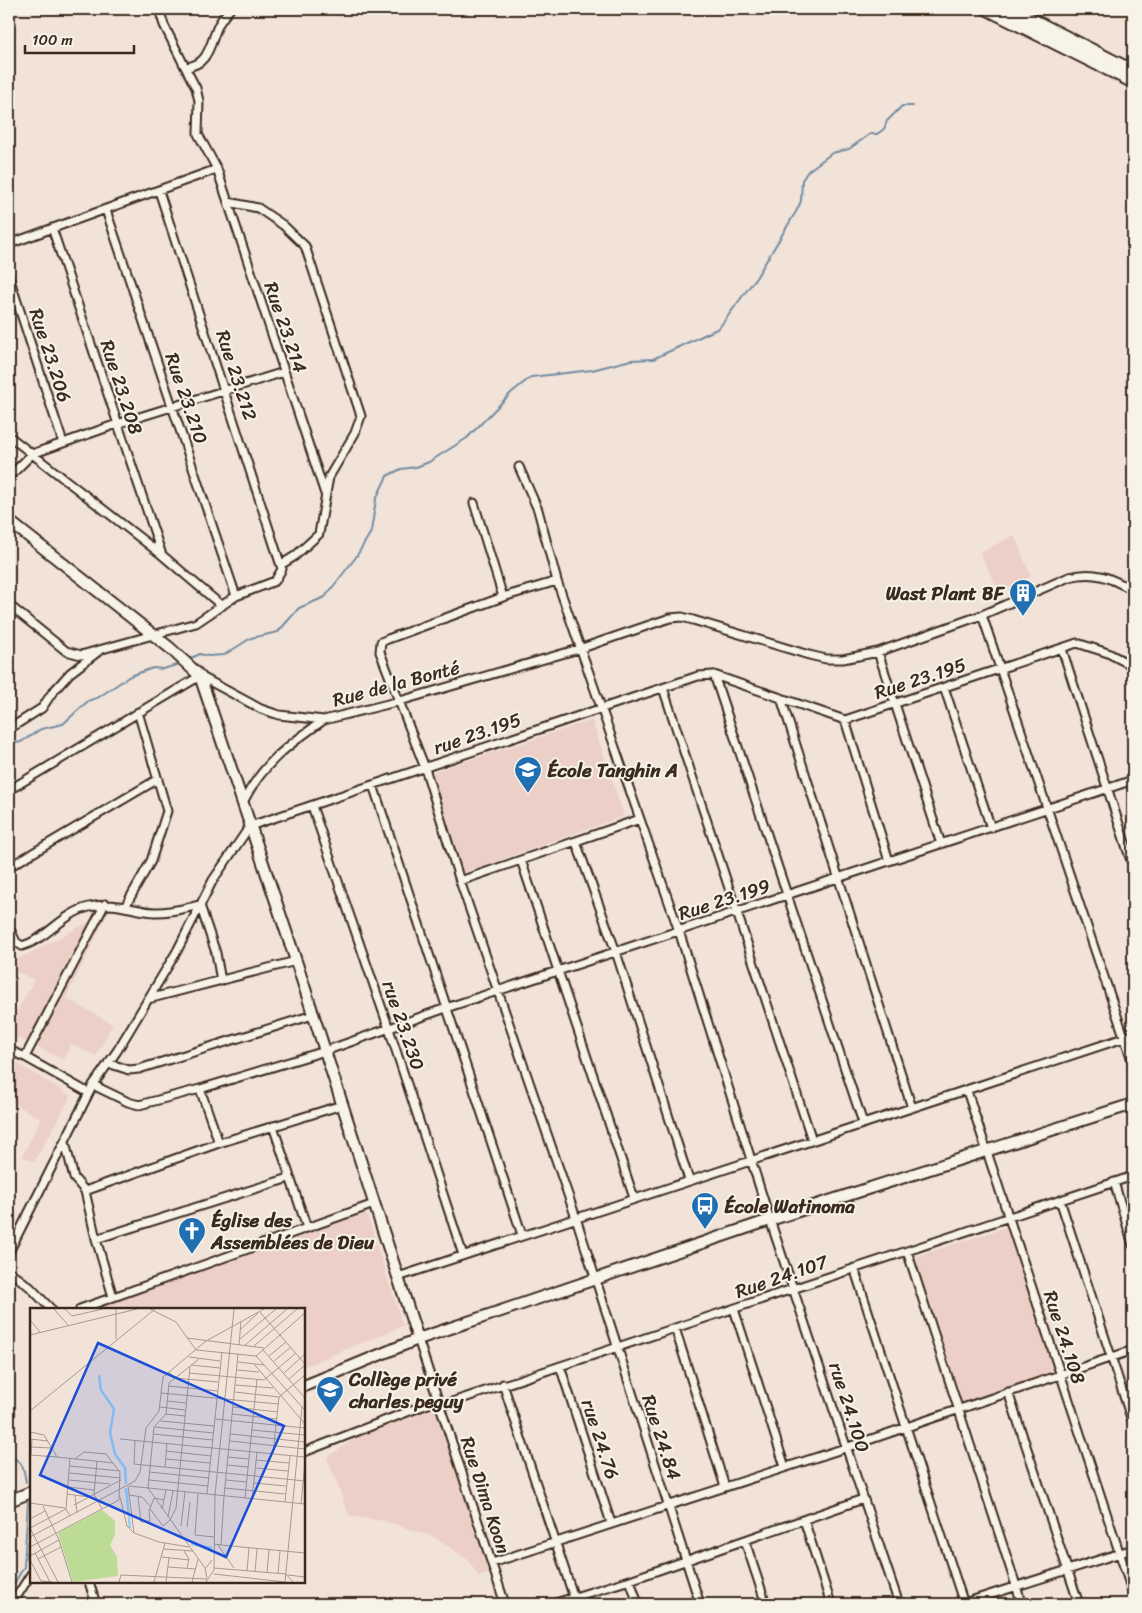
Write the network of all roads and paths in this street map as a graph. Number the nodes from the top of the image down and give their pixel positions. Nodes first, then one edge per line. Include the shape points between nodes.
1 (159, 9) edge
2 (230, 9) edge
3 (987, 9) edge
4 (1010, 9) edge
5 (185, 67) junction
6 (1133, 70) edge
7 (1133, 82) edge
8 (217, 169) junction
9 (159, 191) junction
10 (228, 202) junction
11 (106, 210) junction
12 (52, 228) junction
13 (9, 244) edge
14 (9, 277) edge
15 (284, 372) junction
16 (226, 391) junction
17 (173, 408) junction
18 (118, 424) junction
19 (9, 436) edge
20 (63, 443) junction
21 (32, 454) junction
22 (519, 467) dead end
23 (9, 478) edge
24 (325, 494) junction
25 (474, 503) dead end
26 (9, 521) edge
27 (162, 555) junction
28 (282, 567) junction
29 (557, 581) junction
30 (1133, 590) edge
31 (236, 596) junction
32 (503, 597) junction
33 (9, 605) edge
34 (222, 606) junction
35 (982, 616) junction
36 (154, 635) junction
37 (582, 648) junction
38 (101, 649) junction
39 (1062, 649) junction
40 (878, 652) junction
41 (1133, 666) edge
42 (1000, 669) junction
43 (198, 673) junction
44 (714, 675) junction
45 (944, 687) junction
46 (663, 688) junction
47 (780, 698) junction
48 (400, 701) junction
49 (894, 704) junction
50 (601, 708) junction
51 (138, 712) junction
52 (324, 720) junction
53 (845, 720) junction
54 (9, 729) edge
55 (424, 768) junction
56 (158, 779) junction
57 (1133, 780) edge
58 (373, 785) junction
59 (1108, 789) junction
60 (9, 790) edge
61 (242, 804) junction
62 (312, 806) junction
63 (1047, 809) junction
64 (640, 819) junction
65 (250, 826) junction
66 (991, 828) junction
67 (576, 842) junction
68 (941, 844) junction
69 (521, 860) junction
70 (889, 862) junction
71 (9, 867) edge
72 (1133, 867) edge
73 (838, 879) junction
74 (460, 881) junction
75 (789, 895) junction
76 (105, 904) junction
77 (200, 905) junction
78 (126, 906) junction
79 (737, 913) junction
80 (9, 927) edge
81 (679, 931) junction
82 (616, 952) junction
83 (296, 961) junction
84 (558, 972) junction
85 (221, 981) junction
86 (498, 992) junction
87 (148, 999) junction
88 (446, 1008) junction
89 (313, 1015) junction
90 (389, 1029) junction
91 (1133, 1035) edge
92 (1124, 1038) junction
93 (9, 1050) edge
94 (325, 1051) junction
95 (25, 1057) junction
96 (108, 1063) junction
97 (1133, 1064) edge
98 (93, 1085) junction
99 (200, 1090) junction
100 (967, 1091) junction
101 (89, 1093) junction
102 (1133, 1104) edge
103 (342, 1105) junction
104 (912, 1108) junction
105 (863, 1123) junction
106 (273, 1126) junction
107 (812, 1140) junction
108 (65, 1142) junction
109 (219, 1143) junction
110 (987, 1149) junction
111 (751, 1160) junction
112 (1133, 1176) edge
113 (289, 1178) junction
114 (689, 1180) junction
115 (1114, 1182) junction
116 (85, 1191) junction
117 (634, 1198) junction
118 (1060, 1200) junction
119 (374, 1204) junction
120 (576, 1218) junction
121 (1009, 1218) junction
122 (770, 1220) junction
123 (307, 1228) junction
124 (522, 1235) junction
125 (96, 1239) junction
126 (1133, 1245) edge
127 (907, 1251) junction
128 (9, 1252) edge
129 (463, 1255) junction
130 (854, 1268) junction
131 (9, 1271) edge
132 (398, 1277) junction
133 (594, 1279) junction
134 (793, 1287) junction
135 (113, 1297) junction
136 (50, 1308) edge
137 (83, 1308) edge
138 (734, 1309) junction
139 (675, 1328) junction
140 (418, 1339) junction
141 (615, 1347) junction
142 (1133, 1350) edge
143 (1111, 1358) junction
144 (560, 1366) junction
145 (1061, 1375) junction
146 (503, 1384) junction
147 (305, 1386) edge
148 (1008, 1392) junction
149 (439, 1403) junction
150 (958, 1408) junction
151 (1133, 1424) edge
152 (904, 1426) junction
153 (846, 1448) junction
154 (305, 1452) edge
155 (786, 1467) junction
156 (725, 1487) junction
157 (30, 1492) edge
158 (863, 1499) junction
159 (9, 1501) edge
160 (667, 1505) junction
161 (804, 1520) junction
162 (611, 1523) junction
163 (745, 1541) junction
164 (557, 1542) junction
165 (1133, 1549) edge
166 (1120, 1553) junction
167 (685, 1560) junction
168 (492, 1563) junction
169 (1067, 1570) junction
170 (30, 1576) edge
171 (630, 1580) junction
172 (89, 1583) edge
173 (1016, 1585) junction
174 (1133, 1594) edge
175 (575, 1600) edge
176 (12, 1604) edge
177 (96, 1604) edge
178 (505, 1604) edge
179 (552, 1604) edge
180 (638, 1604) edge
181 (700, 1604) edge
182 (766, 1604) edge
183 (831, 1604) edge
184 (899, 1604) edge
185 (963, 1604) edge
186 (1022, 1604) edge
187 (1079, 1604) edge

1 - 5 street, Rue 23.214
2 - 5 street via 218,25 204,58 198,65
3 - 7 main road
4 - 6 main road
5 - 8 street, Rue 23.214 via 199,101 200,140
8 - 9 street
8 - 10 street, Rue 23.214
9 - 11 street
9 - 16 street, Rue 23.212
10 - 15 street, Rue 23.214
10 - 24 street via 258,208 300,240 324,298 361,416 355,434 331,472
11 - 12 street
11 - 17 street, Rue 23.210
12 - 13 street
12 - 18 street, Rue 23.208
14 - 20 street, Rue 23.206
15 - 16 street
15 - 24 street, Rue 23.214
16 - 17 street
16 - 28 street, Rue 23.212
17 - 18 street
17 - 31 street, Rue 23.210
18 - 20 street
18 - 27 street, Rue 23.208
19 - 21 street
20 - 21 street
21 - 23 street
21 - 27 street
22 - 29 street, rue 24.100 via 538,510
24 - 28 street via 319,534
25 - 32 street
26 - 36 street, Rue de la Bonté
27 - 34 street
28 - 31 street via 275,581
29 - 32 street
29 - 37 street, rue 24.100
30 - 35 street, Rue de la Bonté via 1106,576 1078,574
31 - 34 street
32 - 48 street, Rue 24.84 via 381,642 380,652
33 - 38 street via 71,654
34 - 36 street via 196,623
35 - 40 street, Rue de la Bonté
35 - 42 street
36 - 38 street
36 - 43 street, Rue de la Bonté
37 - 40 street, Rue de la Bonté via 682,617 826,659
37 - 48 street, Rue de la Bonté
37 - 50 street, rue 24.100
38 - 54 street via 70,673 42,708
39 - 41 street, Rue 23.195 via 1081,643
39 - 42 street, Rue 23.195
39 - 59 street
40 - 49 street
42 - 45 street, Rue 23.195
42 - 63 street
43 - 51 street
43 - 52 street, Rue de la Bonté via 261,709 279,715
43 - 61 street
44 - 46 street, rue 23.195 via 698,676
44 - 47 street
44 - 75 street
45 - 49 street, Rue 23.195
45 - 66 street
46 - 50 street, rue 23.195
46 - 79 street
47 - 53 street
47 - 73 street
48 - 52 street, Rue de la Bonté
48 - 55 street, Rue 24.84
49 - 53 street, Rue 23.195
49 - 68 street
50 - 55 street, rue 23.195
50 - 64 street, rue 24.100
51 - 56 street
51 - 60 street
52 - 61 street via 267,765
53 - 70 street
55 - 58 street, rue 23.195
55 - 74 street, Rue 24.84
56 - 71 street
56 - 78 street via 166,816 151,861
57 - 59 street, Rue 23.199
58 - 62 street, rue 23.195
58 - 88 street
59 - 63 street, Rue 23.199
59 - 72 street
61 - 65 street
62 - 65 street, rue 23.195
62 - 90 street, rue 23.230
63 - 66 street, Rue 23.199
63 - 92 street
64 - 67 street
64 - 81 street, rue 24.100
65 - 77 street
65 - 83 street
66 - 68 street, Rue 23.199
67 - 69 street
67 - 82 street
68 - 70 street, Rue 23.199
69 - 74 street
69 - 84 street
70 - 73 street, Rue 23.199
73 - 75 street, Rue 23.199
73 - 104 street
74 - 86 street, Rue 24.84
75 - 79 street, Rue 23.199
75 - 105 street
76 - 78 street
76 - 80 street via 73,913 25,945 16,942
76 - 95 street
77 - 78 street via 154,912
77 - 85 street via 216,953
77 - 87 street
79 - 81 street, Rue 23.199
79 - 107 street
81 - 82 street, Rue 23.199
81 - 111 street, rue 24.100
82 - 84 street, Rue 23.199
82 - 114 street
83 - 85 street
83 - 89 street
84 - 86 street, Rue 23.199
84 - 117 street
85 - 87 street
86 - 88 street, Rue 23.199
86 - 120 street, Rue 24.84
87 - 96 street
88 - 90 street, Rue 23.199
88 - 124 street
89 - 94 street
89 - 96 street via 139,1069 129,1070
90 - 94 street, Rue 23.199
90 - 129 street, rue 23.230
91 - 92 street
92 - 97 street
92 - 100 street
93 - 95 street
94 - 99 street, Rue 23.199
94 - 103 street
95 - 101 street
96 - 98 street
98 - 99 street, Rue 23.199 via 140,1105
98 - 101 street
99 - 109 street
100 - 104 street
100 - 110 street, Rue 24.108
101 - 108 street
102 - 110 street
103 - 106 street
103 - 119 street
104 - 105 street
105 - 107 street
106 - 109 street
106 - 113 street
107 - 111 street
108 - 116 street via 74,1178
108 - 128 street
109 - 116 street
110 - 121 street, Rue 24.108
110 - 122 street
111 - 114 street
111 - 122 street, rue 24.100
112 - 115 street, Rue 24.107
113 - 123 street
113 - 125 street
114 - 117 street
115 - 118 street, Rue 24.107
115 - 126 street
116 - 125 street
117 - 120 street
118 - 121 street, Rue 24.107
118 - 143 street
119 - 123 street
119 - 132 street
120 - 124 street
120 - 133 street, Rue 24.84
121 - 127 street, Rue 24.107
121 - 145 street, Rue 24.108
122 - 133 street
122 - 134 street, rue 24.100
123 - 135 street
124 - 129 street
125 - 135 street
127 - 130 street, Rue 24.107
127 - 150 street
129 - 132 street
130 - 134 street, Rue 24.107
130 - 152 street
131 - 136 street
132 - 140 street
133 - 140 street
133 - 141 street, Rue 24.84
134 - 138 street, Rue 24.107
134 - 153 street, rue 24.100
135 - 137 street
138 - 139 street, Rue 24.107
138 - 155 street
139 - 141 street, Rue 24.107
139 - 156 street
140 - 147 street
140 - 149 street, Rue Dima Koon
141 - 144 street, Rue 24.107
141 - 160 street, Rue 24.84
142 - 143 street
143 - 145 street
143 - 151 street
144 - 146 street, Rue 24.107
144 - 162 street, rue 24.76
145 - 148 street
145 - 166 street, Rue 24.108
146 - 149 street, Rue 24.107
146 - 164 street
148 - 150 street
148 - 169 street
149 - 154 street, Rue 24.107
149 - 168 street, Rue Dima Koon
150 - 152 street
150 - 173 street
152 - 153 street
152 - 185 street
153 - 155 street
153 - 158 street, rue 24.100
155 - 156 street
156 - 160 street
157 - 159 street
158 - 161 street
158 - 184 street, rue 24.100
160 - 162 street
160 - 167 street, Rue 24.84
161 - 163 street
161 - 183 street
162 - 164 street
163 - 167 street
163 - 182 street
164 - 168 street
164 - 175 street
165 - 166 street
166 - 169 street
166 - 174 street, Rue 24.108
167 - 171 street
167 - 181 street, Rue 24.84
168 - 178 street, Rue Dima Koon
169 - 173 street
169 - 187 street
170 - 176 street
171 - 175 street
171 - 180 street
172 - 177 street
173 - 185 street
173 - 186 street
175 - 179 street

